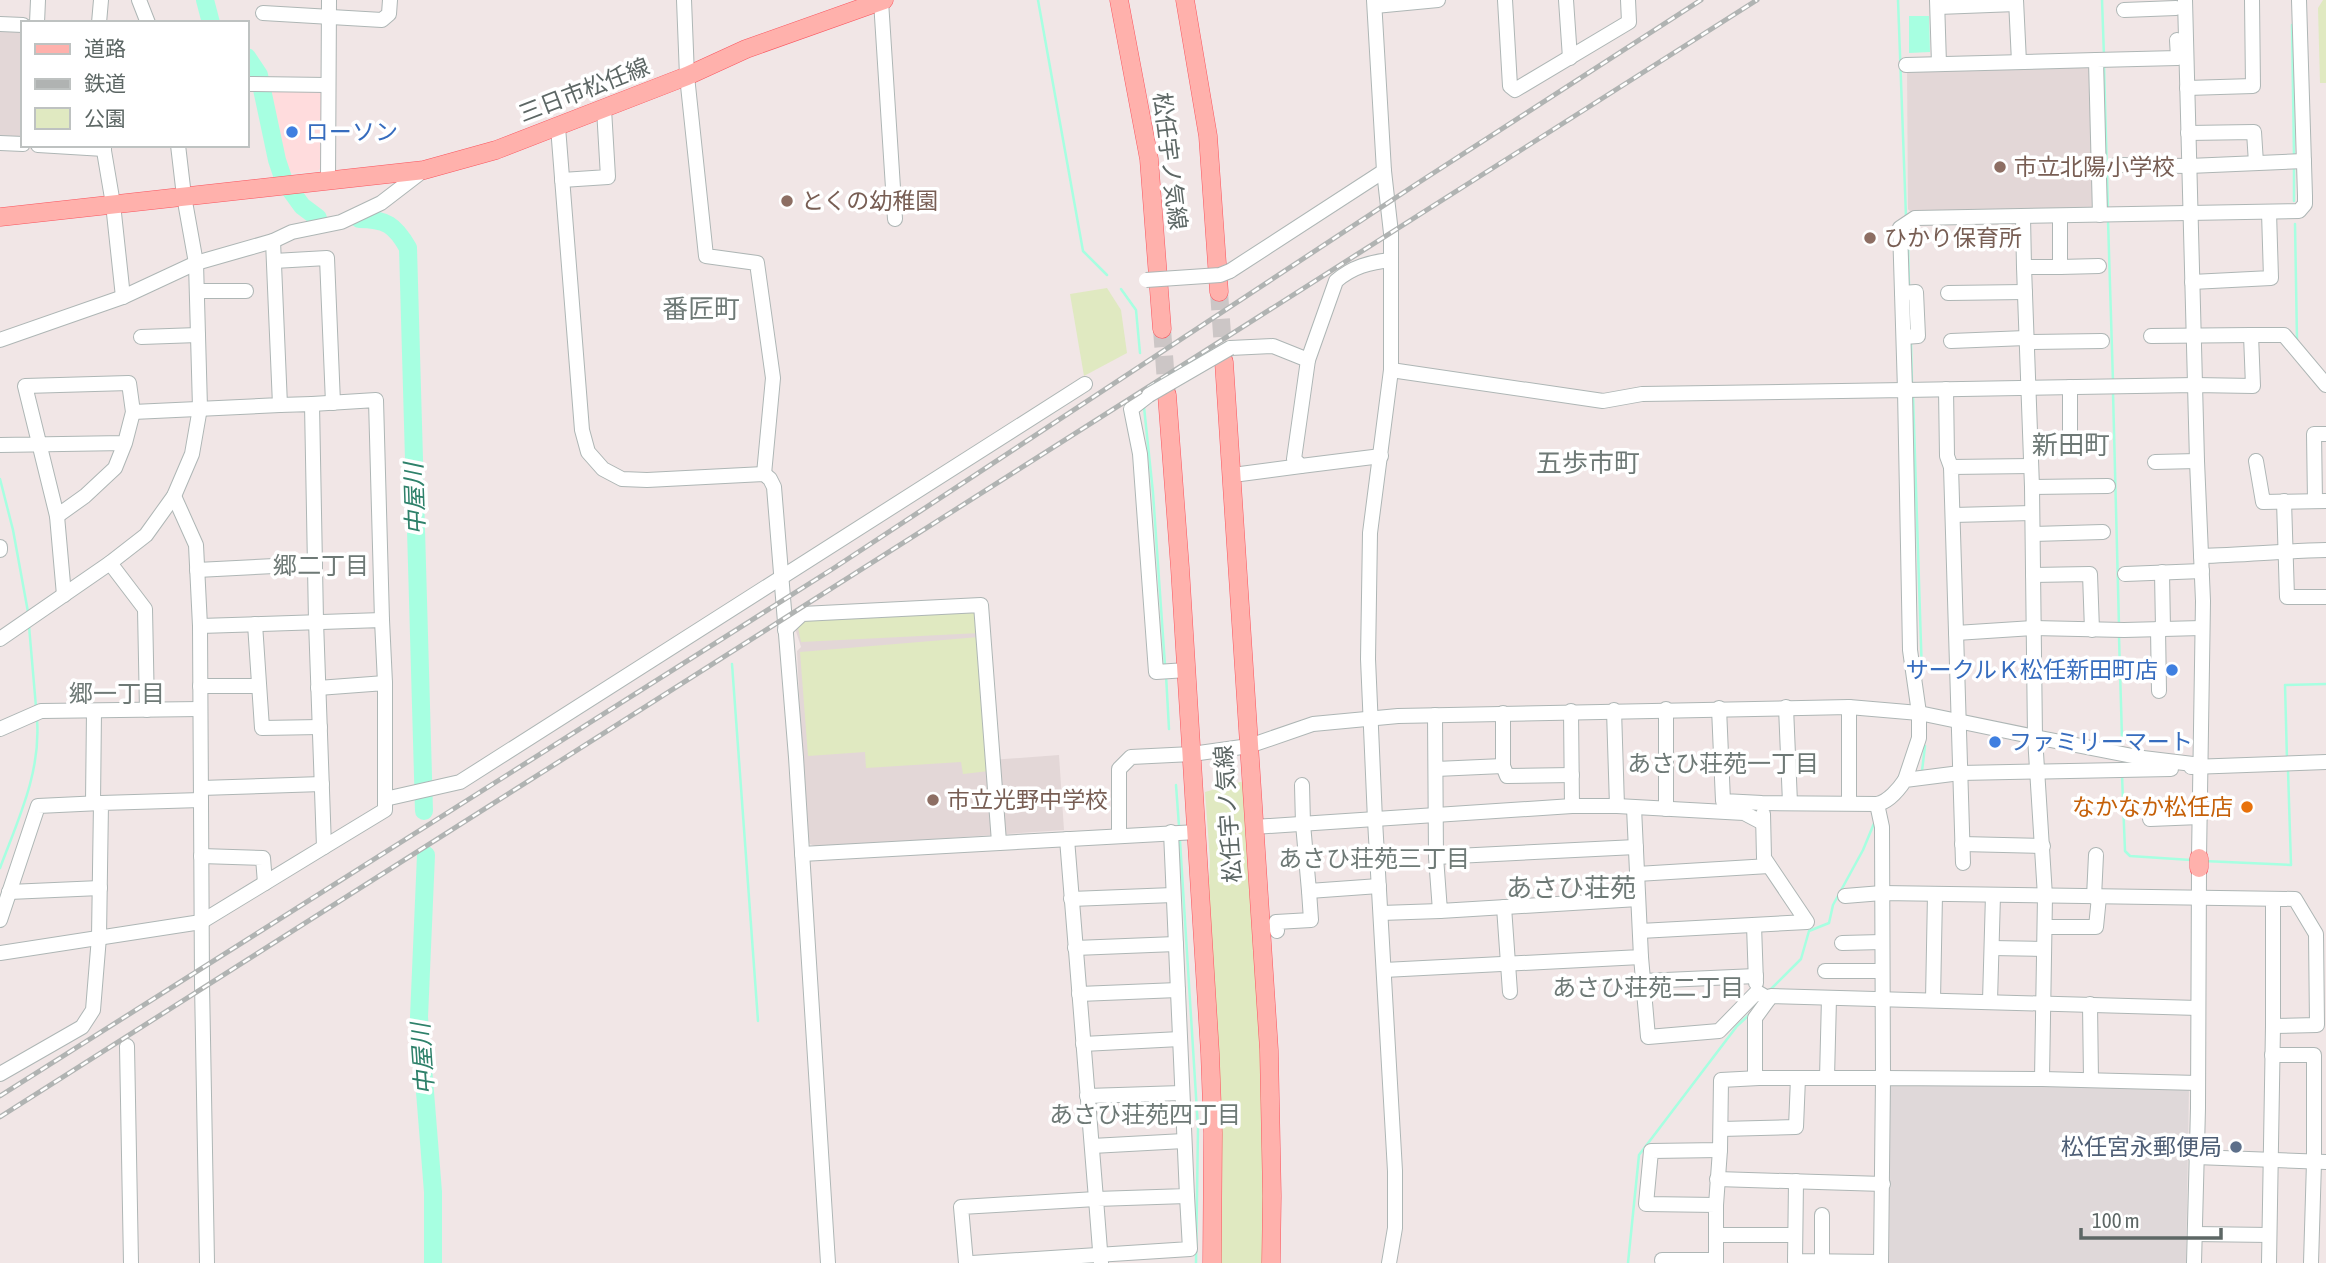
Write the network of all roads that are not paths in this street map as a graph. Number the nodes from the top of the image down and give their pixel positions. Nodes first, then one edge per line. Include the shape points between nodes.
1 (38, 0) edge
2 (101, 0) edge
3 (139, 0) edge
4 (329, 0) edge
5 (390, 0) edge
6 (684, 0) edge
7 (1119, 0) edge
8 (1185, 0) edge
9 (1438, 0) edge
10 (1505, 0) edge
11 (1566, 0) edge
12 (1628, 0) edge
13 (2252, 0) edge
14 (2299, 0) edge
15 (882, 1) edge
16 (2016, 2) edge
17 (1375, 3) edge
18 (2179, 3) edge
19 (1938, 4) edge
20 (2124, 10) dead end
21 (264, 13) dead end
22 (328, 17) junction
23 (37, 21) edge
24 (99, 21) edge
25 (147, 21) edge
26 (0, 24) edge
27 (21, 25) edge
28 (1570, 58) junction
29 (2101, 60) junction
30 (2020, 62) junction
31 (1939, 64) junction
32 (1906, 65) dead end
33 (687, 76) junction
34 (257, 84) edge
35 (327, 85) junction
36 (2187, 88) junction
37 (604, 109) junction
38 (558, 127) junction
39 (2188, 133) junction
40 (0, 143) edge
41 (21, 144) edge
42 (103, 147) edge
43 (178, 147) edge
44 (2297, 162) junction
45 (2256, 163) junction
46 (2116, 165) dead end
47 (2189, 166) junction
48 (424, 170) junction
49 (1384, 171) junction
50 (328, 180) junction
51 (562, 180) junction
52 (184, 196) junction
53 (113, 204) junction
54 (2269, 212) junction
55 (2190, 214) junction
56 (2105, 215) junction
57 (2060, 216) junction
58 (0, 217) edge
59 (2024, 217) junction
60 (895, 219) dead end
61 (273, 242) junction
62 (1391, 260) junction
63 (274, 261) junction
64 (196, 263) junction
65 (2099, 266) dead end
66 (2024, 267) junction
67 (2060, 267) junction
68 (1146, 280) dead end
69 (2192, 282) junction
70 (246, 291) dead end
71 (197, 292) junction
72 (1219, 292) tunnel mouth
73 (2025, 292) junction
74 (1948, 293) dead end
75 (123, 297) junction
76 (1162, 329) tunnel mouth
77 (198, 335) junction
78 (2251, 335) junction
79 (2151, 336) dead end
80 (2194, 336) junction
81 (141, 337) dead end
82 (0, 340) edge
83 (2027, 340) junction
84 (1951, 341) dead end
85 (2102, 341) dead end
86 (1227, 355) junction
87 (1308, 360) junction
88 (1391, 370) junction
89 (1085, 384) dead end
90 (2195, 385) junction
91 (2326, 386) edge
92 (2070, 387) junction
93 (2028, 388) junction
94 (1946, 389) junction
95 (1910, 390) junction
96 (1158, 395) junction
97 (332, 403) junction
98 (312, 404) junction
99 (280, 405) junction
100 (200, 408) junction
101 (133, 412) junction
102 (2070, 434) dead end
103 (2326, 434) edge
104 (38, 443) junction
105 (125, 443) junction
106 (0, 445) edge
107 (1381, 456) junction
108 (2197, 461) junction
109 (2256, 461) dead end
110 (2155, 462) dead end
111 (1301, 466) junction
112 (2031, 466) junction
113 (1951, 467) junction
114 (764, 474) junction
115 (1233, 475) junction
116 (2108, 485) dead end
117 (2032, 487) junction
118 (174, 496) junction
119 (2284, 501) junction
120 (2320, 501) edge
121 (2032, 513) junction
122 (1953, 515) junction
123 (57, 516) junction
124 (2103, 532) dead end
125 (2033, 534) junction
126 (2326, 550) edge
127 (2285, 551) junction
128 (110, 563) junction
129 (2202, 563) junction
130 (315, 564) junction
131 (197, 570) junction
132 (2162, 572) junction
133 (2125, 573) dead end
134 (2033, 575) junction
135 (781, 578) junction
136 (64, 594) junction
137 (2326, 597) edge
138 (382, 620) junction
139 (316, 621) junction
140 (255, 624) junction
141 (200, 626) junction
142 (2033, 628) junction
143 (2202, 628) junction
144 (2160, 629) junction
145 (785, 630) junction
146 (2092, 630) junction
147 (1956, 634) junction
148 (0, 639) edge
149 (1187, 670) junction
150 (385, 683) junction
151 (200, 686) junction
152 (259, 686) junction
153 (318, 688) junction
154 (2159, 691) dead end
155 (1786, 707) junction
156 (1849, 707) junction
157 (1719, 708) junction
158 (200, 709) junction
159 (1666, 709) junction
160 (147, 710) junction
161 (1614, 710) junction
162 (93, 711) junction
163 (1571, 711) junction
164 (1503, 713) junction
165 (1919, 713) junction
166 (1436, 715) junction
167 (1370, 718) junction
168 (1959, 720) junction
169 (320, 727) junction
170 (0, 729) edge
171 (2035, 737) junction
172 (1249, 746) junction
173 (1192, 754) junction
174 (2326, 762) edge
175 (2201, 765) junction
176 (1503, 766) junction
177 (1436, 769) junction
178 (2039, 771) junction
179 (1960, 773) junction
180 (1572, 775) junction
181 (1907, 779) junction
182 (322, 785) junction
183 (1302, 785) dead end
184 (201, 794) junction
185 (385, 799) junction
186 (97, 803) junction
187 (1762, 803) junction
188 (1790, 803) junction
189 (1849, 803) junction
190 (1572, 806) junction
191 (1617, 806) junction
192 (1634, 808) junction
193 (1666, 809) junction
194 (1879, 812) junction
195 (1437, 814) junction
196 (2200, 817) junction
197 (2150, 819) dead end
198 (1375, 820) junction
199 (1763, 823) junction
200 (1303, 824) junction
201 (1254, 827) junction
202 (1171, 832) junction
203 (1197, 832) junction
204 (1119, 835) junction
205 (1067, 839) junction
206 (999, 842) junction
207 (1962, 844) junction
208 (2043, 846) junction
209 (324, 847) junction
210 (1636, 847) junction
211 (802, 855) junction
212 (2096, 855) dead end
213 (201, 856) junction
214 (1436, 857) junction
215 (1963, 863) dead end
216 (1769, 866) junction
217 (1637, 874) junction
218 (265, 883) junction
219 (1379, 887) junction
220 (100, 888) junction
221 (1309, 891) junction
222 (9, 892) junction
223 (1882, 893) junction
224 (1935, 894) junction
225 (1173, 895) junction
226 (1993, 895) junction
227 (1845, 896) dead end
228 (2045, 896) junction
229 (2096, 897) junction
230 (1071, 899) junction
231 (1638, 899) junction
232 (2199, 899) junction
233 (2273, 899) junction
234 (1504, 907) junction
235 (1440, 911) junction
236 (1381, 913) junction
237 (0, 920) edge
238 (201, 922) junction
239 (1754, 925) junction
240 (2045, 927) junction
241 (1277, 931) dead end
242 (1640, 931) junction
243 (99, 937) junction
244 (1882, 942) junction
245 (1842, 943) dead end
246 (1176, 944) junction
247 (1074, 948) junction
248 (1992, 948) junction
249 (2044, 949) junction
250 (0, 953) edge
251 (1642, 957) junction
252 (1508, 964) junction
253 (1384, 970) junction
254 (1825, 971) dead end
255 (1882, 971) junction
256 (1643, 981) junction
257 (1178, 990) junction
258 (1510, 992) dead end
259 (1762, 992) junction
260 (1079, 994) junction
261 (1829, 998) junction
262 (1882, 999) junction
263 (1933, 1000) junction
264 (1990, 1001) junction
265 (2043, 1003) junction
266 (2090, 1004) junction
267 (2198, 1008) junction
268 (2273, 1026) junction
269 (1180, 1039) junction
270 (1083, 1044) junction
271 (127, 1046) dead end
272 (2272, 1055) junction
273 (0, 1074) edge
274 (1755, 1078) junction
275 (1798, 1078) junction
276 (1827, 1078) junction
277 (1883, 1079) junction
278 (2042, 1079) junction
279 (2091, 1080) junction
280 (2198, 1083) junction
281 (1182, 1093) junction
282 (1087, 1096) junction
283 (1721, 1129) junction
284 (1184, 1141) junction
285 (1091, 1146) junction
286 (1720, 1150) junction
287 (2196, 1157) junction
288 (2270, 1161) junction
289 (2320, 1162) edge
290 (1717, 1180) junction
291 (1796, 1181) junction
292 (1883, 1184) junction
293 (1188, 1196) junction
294 (1096, 1199) junction
295 (1716, 1205) junction
296 (1822, 1214) dead end
297 (2195, 1234) junction
298 (1717, 1235) junction
299 (1795, 1235) junction
300 (2269, 1235) junction
301 (1184, 1256) edge
302 (1101, 1259) edge
303 (1662, 1260) dead end
304 (1716, 1261) edge
305 (1822, 1262) edge
306 (131, 1263) edge
307 (207, 1263) edge
308 (828, 1263) edge
309 (966, 1263) edge
310 (972, 1263) edge
311 (1212, 1263) edge
312 (1271, 1263) edge
313 (1389, 1263) edge
314 (1881, 1263) edge
315 (2194, 1263) edge
316 (2269, 1263) edge
317 (2311, 1263) edge

1 - 23 street
2 - 24 street
3 - 25 street
4 - 22 street
5 - 22 street via 389,14 382,20
6 - 33 street
7 - 76 main road, 松任宇ノ気線 via 1149,159
8 - 72 main road, 松任宇ノ気線 via 1208,136
9 - 17 street
10 - 28 street via 1510,86 1516,90
11 - 28 street
12 - 28 street via 1629,22
13 - 36 street via 2253,86
14 - 44 street
15 - 33 main road, 三日市松任線 via 746,49
15 - 60 street
16 - 19 street
16 - 30 street
17 - 49 street
18 - 20 street
18 - 29 street via 2178,58
18 - 36 street
19 - 31 street
21 - 22 street
22 - 35 street
26 - 27 street
29 - 30 street
29 - 56 street
30 - 31 street
31 - 32 street
33 - 37 main road, 三日市松任線
33 - 114 street via 706,256 757,263 773,378
34 - 35 street
35 - 50 street
36 - 39 street
37 - 38 main road, 三日市松任線
37 - 51 street via 608,177
38 - 48 main road, 三日市松任線
38 - 51 street
39 - 45 street via 2255,132
39 - 47 street
40 - 41 street
42 - 53 street
43 - 52 street
44 - 45 street
44 - 54 street via 2305,204 2299,211
45 - 47 street
46 - 47 street
47 - 55 street
48 - 50 main road, 三日市松任線
48 - 61 street via 371,208
49 - 62 street
49 - 68 street, bridge via 1230,271
50 - 52 main road, 三日市松任線
51 - 114 street via 582,430 588,452 603,469 622,479
52 - 53 main road, 三日市松任線
52 - 64 street
53 - 58 main road, 三日市松任線
53 - 75 street
54 - 55 street
54 - 69 street via 2271,278
55 - 56 street
55 - 69 street
56 - 57 street
57 - 59 street
57 - 67 street
59 - 66 street
59 - 95 street via 1915,218 1900,229 1909,293
61 - 63 street
61 - 64 street
62 - 87 street via 1374,261 1336,281
62 - 88 street
63 - 97 street via 327,258
63 - 99 street
64 - 71 street
64 - 75 street
65 - 67 street
66 - 67 street
66 - 73 street
69 - 80 street
70 - 71 street
71 - 77 street
73 - 74 street
73 - 83 street
75 - 82 street
77 - 81 street
77 - 100 street
78 - 80 street
78 - 90 street via 2253,386
78 - 91 street via 2284,335
79 - 80 street
80 - 90 street
83 - 84 street
83 - 85 street
83 - 93 street
86 - 87 street via 1273,346
86 - 96 street, bridge
86 - 115 main road, 松任宇ノ気線
87 - 111 street via 1294,459
88 - 95 street via 1603,401 1642,394
88 - 107 street
89 - 135 street
90 - 92 street
90 - 108 street
92 - 93 street
92 - 102 street
93 - 94 street
93 - 112 street
94 - 95 street
94 - 113 street
95 - 165 street via 1910,650
96 - 149 main road, 松任宇ノ気線
96 - 149 street via 1131,409 1140,454 1156,672
97 - 98 street
97 - 138 street via 376,400
98 - 99 street
98 - 130 street
99 - 100 street
100 - 101 street
100 - 118 street via 192,454
101 - 104 street via 129,383 25,386
101 - 105 street
103 - 120 street via 2314,434
104 - 105 street
104 - 106 street
104 - 123 street
105 - 123 street via 115,468
107 - 111 street
107 - 167 street via 1370,533
108 - 110 street
108 - 129 street
109 - 119 street via 2263,502
111 - 115 street
112 - 113 street
112 - 117 street
113 - 122 street
114 - 135 street via 774,487
115 - 172 main road, 松任宇ノ気線
116 - 117 street
117 - 121 street
118 - 128 street via 146,535
118 - 131 street via 196,545
119 - 120 street
119 - 127 street
121 - 122 street
121 - 125 street
122 - 147 street
123 - 136 street
124 - 125 street
125 - 134 street
126 - 127 street
127 - 129 street
127 - 137 street via 2287,597
128 - 136 street
128 - 160 street via 145,609
129 - 132 street
129 - 143 street
130 - 131 street
130 - 139 street
131 - 141 street
132 - 133 street
132 - 144 street
134 - 142 street
134 - 146 street via 2090,574
135 - 145 street
135 - 185 street via 460,782
136 - 148 street
138 - 139 street
138 - 150 street
139 - 140 street
139 - 153 street
140 - 141 street
140 - 152 street
141 - 151 street
142 - 146 street
142 - 147 street
142 - 171 street
143 - 144 street
143 - 175 street
144 - 146 street
144 - 154 street
145 - 206 street via 802,614 981,605
145 - 211 street
147 - 168 street
149 - 173 main road, 松任宇ノ気線
150 - 153 street
150 - 185 street
151 - 152 street
151 - 158 street
152 - 169 street via 262,728
153 - 169 street
155 - 156 street
155 - 157 street
155 - 188 street
156 - 165 street
156 - 189 street
157 - 159 street
157 - 187 street via 1723,800
158 - 160 street
158 - 184 street
159 - 161 street
159 - 193 street
160 - 162 street
161 - 163 street
161 - 191 street
162 - 170 street via 37,713
162 - 186 street
163 - 164 street
163 - 180 street
164 - 166 street
164 - 176 street
165 - 168 street
165 - 181 street via 1919,738
166 - 167 street
166 - 177 street
167 - 172 street via 1313,724
167 - 198 street
168 - 171 street
168 - 179 street
169 - 182 street
171 - 175 street
171 - 178 street
172 - 173 street
172 - 201 main road, 松任宇ノ気線
173 - 203 main road, 松任宇ノ気線
173 - 204 street via 1131,757 1119,769
174 - 175 street
175 - 178 street
175 - 196 street
176 - 177 street
176 - 180 street via 1507,776
177 - 195 street
178 - 179 street
178 - 208 street
179 - 181 street
179 - 207 street
180 - 190 street
181 - 194 street via 1882,803
182 - 184 street
182 - 209 street
183 - 200 street
184 - 186 street
184 - 213 street
185 - 209 street via 385,810
186 - 220 street
186 - 222 street via 38,806
187 - 188 street
187 - 199 street
188 - 189 street
189 - 194 street
190 - 191 street
190 - 195 street
191 - 192 street
192 - 193 street
192 - 210 street
193 - 199 street via 1744,813
194 - 223 street
195 - 198 street
195 - 214 street
196 - 197 street
196 - 232 street
198 - 200 street
198 - 219 street
199 - 216 street via 1764,858
200 - 201 street
200 - 221 street
201 - 312 main road, 松任宇ノ気線 via 1269,1063
202 - 203 street
202 - 204 street
202 - 225 street
203 - 311 main road, 松任宇ノ気線 via 1211,1066
204 - 205 street
205 - 206 street
205 - 230 street
206 - 211 street
207 - 208 street
207 - 215 street
208 - 228 street
209 - 218 street
210 - 214 street
210 - 217 street
211 - 308 street
212 - 229 street
213 - 218 street via 263,858
213 - 238 street
214 - 235 street
216 - 217 street
216 - 239 street via 1807,922
217 - 231 street
218 - 238 street
219 - 221 street
219 - 236 street
220 - 222 street
220 - 243 street
221 - 241 street via 1311,920 1276,922
222 - 237 street
223 - 224 street
223 - 227 street
223 - 244 street
224 - 226 street
224 - 263 street
225 - 230 street
225 - 246 street
226 - 228 street
226 - 248 street
228 - 229 street
228 - 240 street
229 - 232 street
229 - 240 street via 2096,927
230 - 247 street
231 - 234 street
231 - 242 street
232 - 233 street
232 - 267 street
233 - 268 street
233 - 268 street via 2295,899 2316,934 2317,1012 2317,1025
234 - 235 street
234 - 252 street
235 - 236 street
236 - 253 street
238 - 243 street
238 - 307 street
239 - 242 street
239 - 259 street
240 - 249 street
242 - 251 street
243 - 250 street
243 - 273 street via 93,1010 82,1027
244 - 245 street
244 - 255 street
246 - 247 street
246 - 257 street
247 - 260 street
248 - 249 street
248 - 264 street
249 - 265 street
251 - 252 street
251 - 256 street
252 - 253 street
252 - 258 street
253 - 313 street via 1395,1171 1395,1228
254 - 255 street
255 - 262 street
256 - 259 street
256 - 259 street via 1648,1037 1719,1031
257 - 260 street
257 - 269 street
259 - 261 street
259 - 274 street via 1755,1018
260 - 270 street
261 - 262 street
261 - 276 street
262 - 263 street
262 - 277 street
263 - 264 street
264 - 265 street
265 - 266 street
265 - 278 street
266 - 267 street
266 - 279 street
267 - 280 street
268 - 272 street
269 - 270 street
269 - 281 street
270 - 282 street
271 - 306 street
272 - 288 street
272 - 289 street via 2314,1055
274 - 275 street
274 - 283 street via 1721,1080
275 - 276 street
275 - 283 street via 1796,1127
276 - 277 street
277 - 278 street
277 - 292 street
278 - 279 street
279 - 280 street
280 - 287 street
281 - 282 street
281 - 284 street
282 - 285 street
283 - 286 street
284 - 285 street
284 - 293 street
285 - 294 street
286 - 290 street
286 - 295 street via 1651,1151 1646,1204
287 - 288 street
287 - 297 street
288 - 289 street
288 - 300 street
289 - 317 street
290 - 291 street
290 - 295 street
291 - 292 street
291 - 299 street
292 - 314 street
293 - 294 street
293 - 301 street via 1190,1249
294 - 302 street
294 - 309 street via 961,1208
295 - 298 street
296 - 305 street
297 - 300 street
297 - 315 street
298 - 299 street
298 - 304 street
299 - 305 street via 1795,1261
300 - 316 street
301 - 302 street
302 - 310 street
303 - 304 street
305 - 314 street

